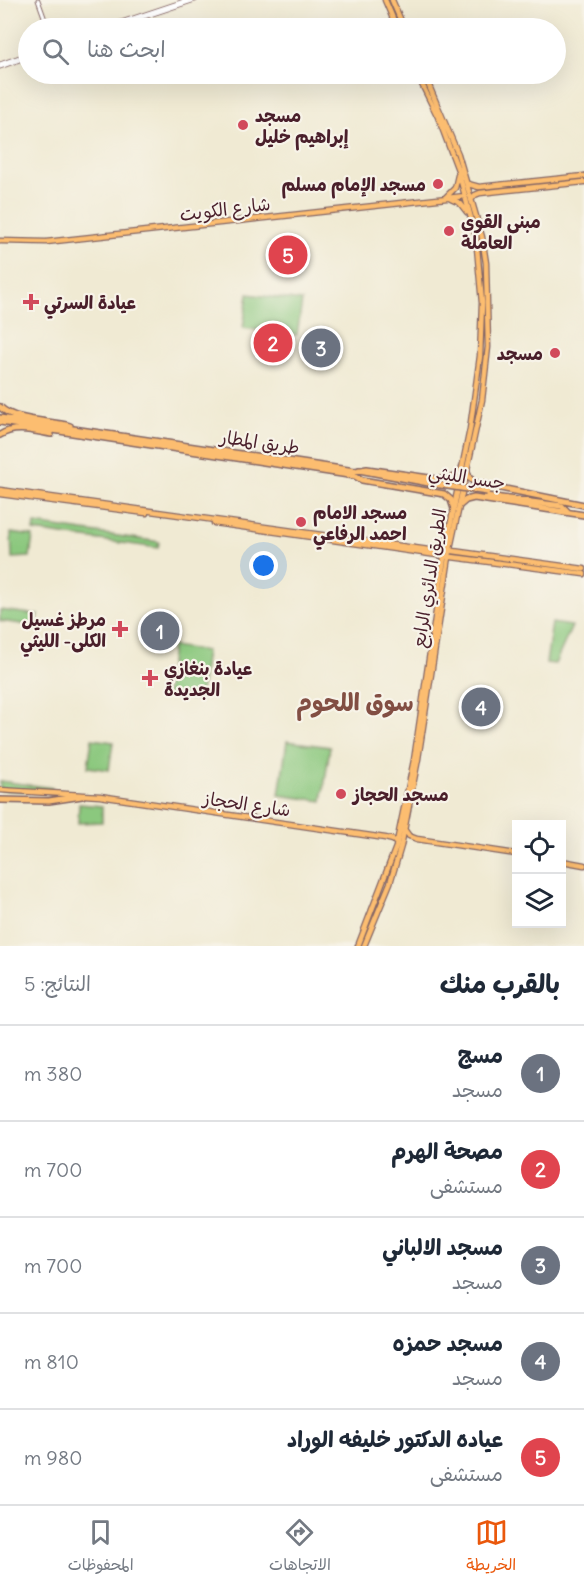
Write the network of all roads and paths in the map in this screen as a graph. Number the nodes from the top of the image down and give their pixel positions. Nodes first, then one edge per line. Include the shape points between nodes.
1 (38, 0) edge
2 (187, 0) edge
3 (195, 0) edge
4 (385, 0) edge
5 (392, 0) edge
6 (44, 18) edge
7 (137, 18) edge
8 (139, 18) edge
9 (393, 18) edge
10 (400, 18) edge
11 (18, 59) edge
12 (0, 66) edge
13 (422, 84) edge
14 (429, 84) edge
15 (458, 170) junction
16 (584, 176) edge
17 (584, 182) edge
18 (467, 184) junction
19 (465, 195) junction
20 (445, 198) junction
21 (471, 200) junction
22 (309, 214) junction
23 (470, 216) junction
24 (315, 219) dead end
25 (0, 243) edge
26 (482, 308) junction
27 (489, 320) junction
28 (479, 366) junction
29 (486, 370) junction
30 (0, 407) edge
31 (0, 420) edge
32 (82, 433) junction
33 (0, 435) edge
34 (359, 470) junction
35 (465, 471) junction
36 (358, 477) junction
37 (440, 480) junction
38 (483, 485) junction
39 (0, 492) edge
40 (437, 493) junction
41 (479, 498) junction
42 (567, 502) junction
43 (584, 505) edge
44 (457, 508) junction
45 (568, 512) junction
46 (584, 515) edge
47 (446, 544) junction
48 (436, 553) junction
49 (446, 555) junction
50 (539, 566) junction
51 (584, 569) edge
52 (584, 574) edge
53 (0, 791) edge
54 (82, 796) junction
55 (106, 798) junction
56 (0, 800) edge
57 (404, 828) junction
58 (398, 834) junction
59 (385, 838) junction
60 (417, 839) junction
61 (396, 844) junction
62 (400, 850) junction
63 (512, 853) edge
64 (566, 862) edge
65 (584, 865) edge
66 (358, 946) edge
67 (364, 946) edge

1 - 6 street
2 - 7 street
3 - 8 street
4 - 9 main road
5 - 10 main road
11 - 12 street
13 - 15 main road, الطريق الدائري الرابع
14 - 18 main road, الطريق الدائري الرابع
15 - 19 main road, الطريق الدائري الرابع
15 - 20 main road via 457,185
16 - 18 main road via 479,187
17 - 21 main road via 480,193
18 - 21 main road, الطريق الدائري الرابع
19 - 20 main road, شارع الكويت
19 - 23 main road, الطريق الدائري الرابع
20 - 22 main road, شارع الكويت
20 - 23 main road via 460,203
21 - 27 main road, الطريق الدائري الرابع via 485,254
22 - 24 main road
22 - 25 main road, شارع الكويت via 48,244
23 - 26 main road, الطريق الدائري الرابع via 476,237
26 - 27 main road via 485,337
26 - 28 main road, الطريق الدائري الرابع
27 - 29 main road, الطريق الدائري الرابع
28 - 29 main road via 485,344
28 - 35 main road, الطريق الدائري الرابع
29 - 35 main road, الطريق الدائري الرابع
30 - 32 highway via 10,414 54,422
31 - 32 highway, طريق المطار
32 - 33 highway via 64,436 17,429
32 - 34 highway, طريق المطار
32 - 36 highway, طريق المطار
34 - 37 highway, طريق المطار
34 - 42 highway, جسر الليثي, bridge via 455,488
35 - 37 highway
35 - 38 highway via 472,481
35 - 44 main road, الطريق الدائري الرابع
36 - 40 highway, طريق المطار
36 - 45 highway, جسر الليثي, bridge via 562,506
37 - 40 highway
38 - 41 highway via 478,491
38 - 42 highway
39 - 48 main road
40 - 44 highway via 450,498
41 - 44 highway via 468,498
41 - 45 highway
42 - 43 highway
44 - 47 main road, الطريق الدائري الرابع
44 - 49 main road, الطريق الدائري الرابع
45 - 46 highway
47 - 48 main road
47 - 49 main road, الطريق الدائري الرابع
48 - 49 main road
48 - 49 main road
49 - 50 main road
49 - 57 main road, الطريق الدائري الرابع via 418,759
49 - 58 main road, الطريق الدائري الرابع via 414,760
50 - 51 main road
50 - 52 main road
53 - 54 main road, شارع الحجاز
53 - 55 main road, شارع الحجاز
54 - 55 main road, شارع الحجاز
54 - 56 highway via 49,801
55 - 59 main road, شارع الحجاز
57 - 60 main road
57 - 62 main road, الطريق الدائري الرابع
58 - 59 main road, شارع الحجاز
58 - 61 main road, الطريق الدائري الرابع
59 - 61 main road, شارع الحجاز
60 - 62 main road
60 - 63 main road
61 - 66 main road, الطريق الدائري الرابع
62 - 67 main road, الطريق الدائري الرابع
64 - 65 main road

